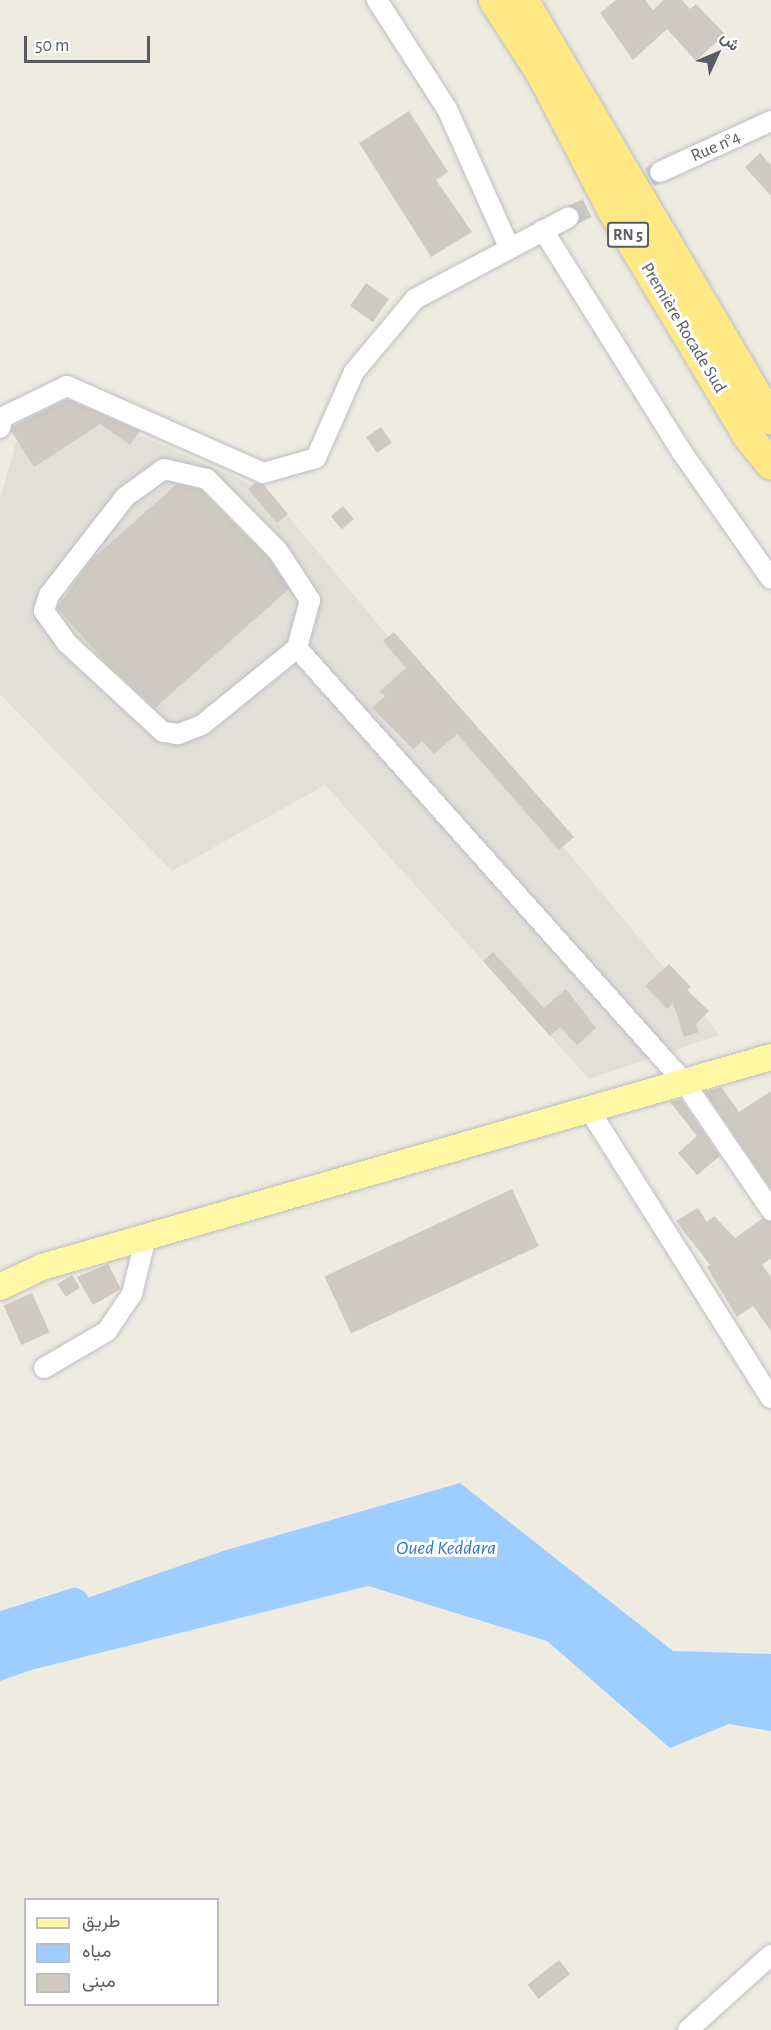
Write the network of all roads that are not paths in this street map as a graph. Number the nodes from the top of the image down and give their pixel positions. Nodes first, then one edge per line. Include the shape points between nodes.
1 (377, 0) edge
2 (494, 0) edge
3 (523, 0) edge
4 (767, 128) edge
5 (660, 172) tunnel mouth
6 (569, 217) tunnel mouth
7 (543, 230) junction
8 (509, 247) junction
9 (771, 419) edge
10 (0, 428) edge
11 (771, 465) edge
12 (771, 579) edge
13 (297, 648) junction
14 (771, 1057) edge
15 (684, 1082) junction
16 (590, 1111) junction
17 (771, 1210) edge
18 (146, 1236) junction
19 (0, 1287) edge
20 (44, 1368) dead end
21 (771, 1398) edge
22 (771, 1955) edge
23 (688, 2030) edge

1 - 8 street via 447,109
2 - 11 highway, Première Rocade Sud / RN 5 via 541,73 612,209 747,435
3 - 9 highway, Première Rocade Sud / RN 5
4 - 5 street, Rue n°4
6 - 7 street
7 - 8 street
7 - 12 street via 681,451
8 - 10 street via 415,299 354,372 316,458 263,473 67,386 3,417
13 - 13 street via 202,725 178,734 163,732 67,643 44,611 49,595 125,496 164,469 207,479 278,551 310,600
13 - 15 street
14 - 15 main road
15 - 16 main road
15 - 17 street
16 - 18 main road
16 - 21 street
18 - 19 main road via 42,1267
18 - 20 street via 132,1294 106,1331
22 - 23 street

